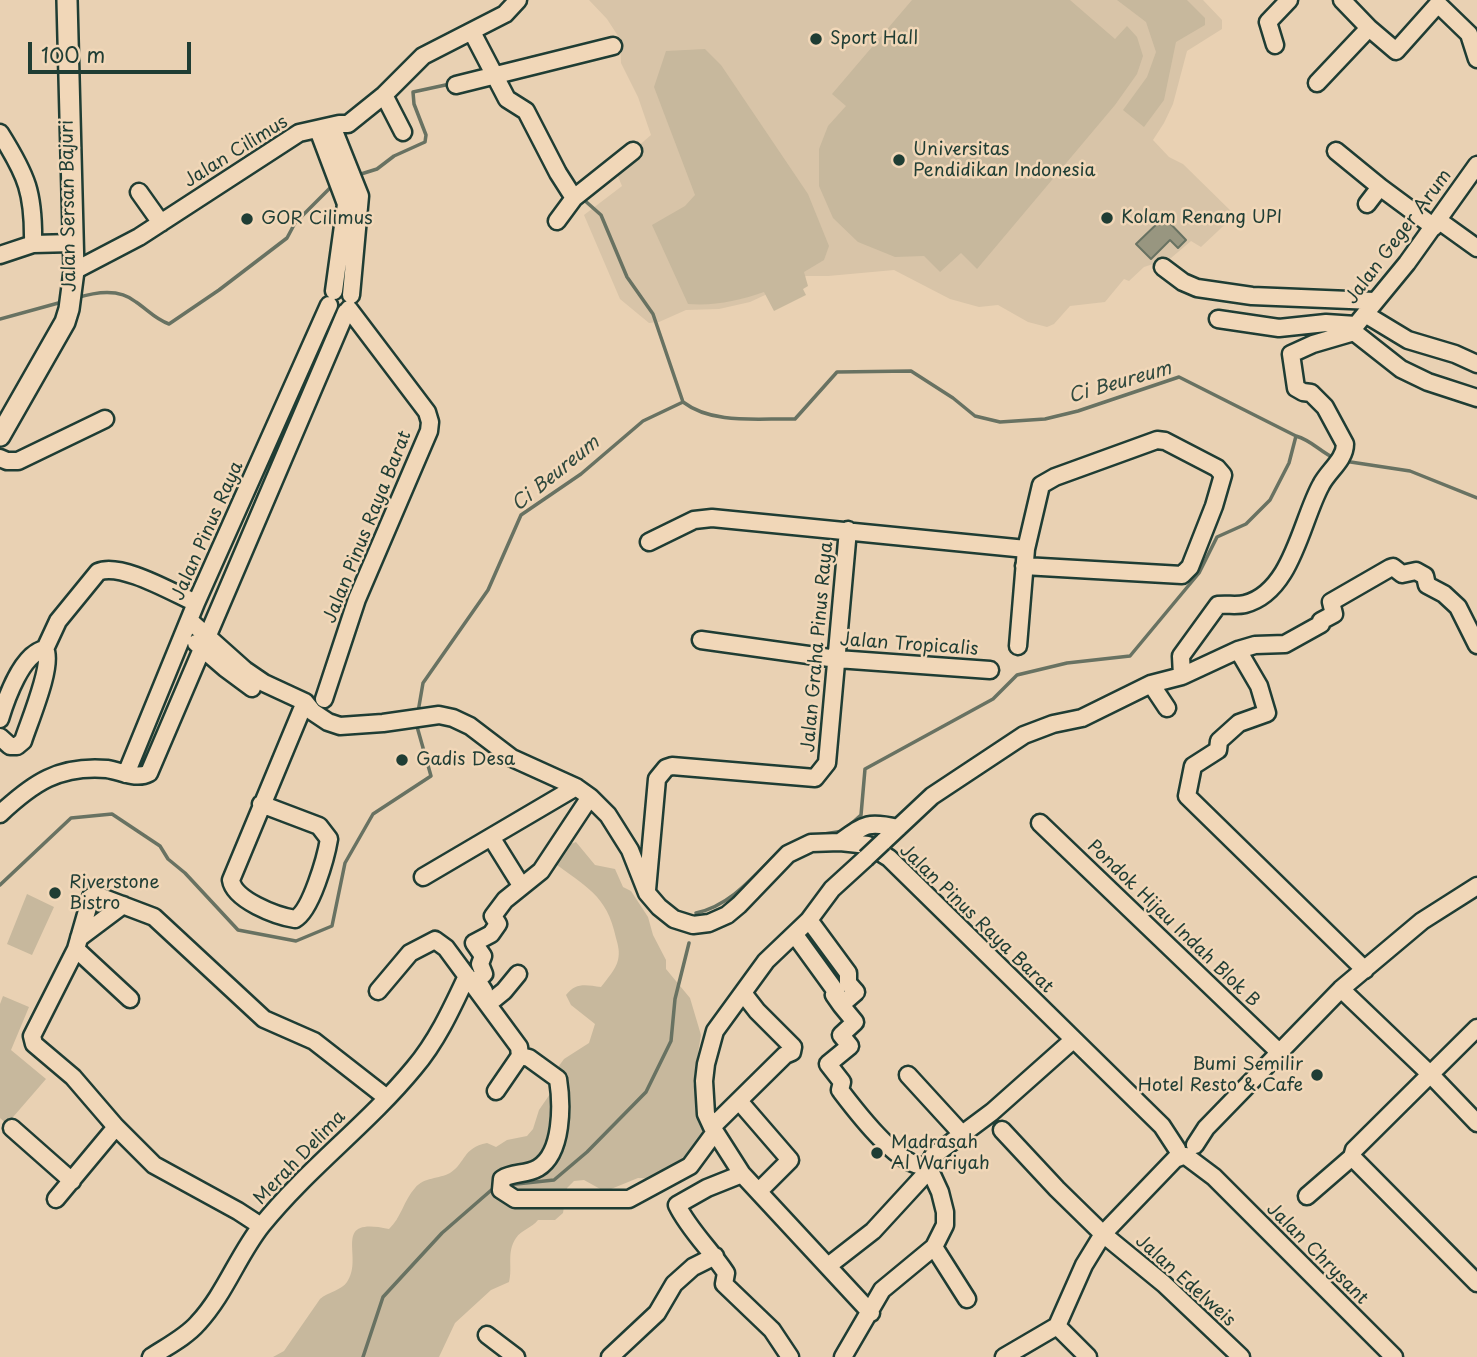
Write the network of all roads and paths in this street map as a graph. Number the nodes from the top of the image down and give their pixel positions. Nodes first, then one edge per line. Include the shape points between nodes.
1 (66, 0) edge
2 (519, 0) edge
3 (527, 0) edge
4 (1289, 0) edge
5 (1342, 0) edge
6 (1438, 1) edge
7 (505, 14) junction
8 (1369, 28) junction
9 (472, 32) junction
10 (1275, 45) dead end
11 (613, 46) dead end
12 (1477, 59) edge
13 (496, 76) junction
14 (1317, 83) dead end
15 (456, 85) dead end
16 (384, 95) junction
17 (0, 132) edge
18 (402, 132) dead end
19 (1336, 150) dead end
20 (632, 151) dead end
21 (1477, 165) edge
22 (1380, 187) junction
23 (139, 192) dead end
24 (574, 198) junction
25 (1367, 204) dead end
26 (557, 221) dead end
27 (160, 223) junction
28 (1436, 224) junction
29 (73, 243) junction
30 (33, 244) junction
31 (1477, 248) edge
32 (0, 255) edge
33 (1163, 267) dead end
34 (74, 271) junction
35 (331, 298) junction
36 (349, 305) junction
37 (1362, 318) junction
38 (1218, 319) dead end
39 (1477, 364) edge
40 (1477, 398) edge
41 (280, 416) junction
42 (105, 419) dead end
43 (299, 423) junction
44 (0, 436) edge
45 (0, 458) edge
46 (257, 466) junction
47 (277, 474) junction
48 (848, 530) junction
49 (649, 542) dead end
50 (1026, 549) junction
51 (1024, 566) junction
52 (199, 597) junction
53 (224, 599) junction
54 (186, 626) junction
55 (701, 640) dead end
56 (205, 643) junction
57 (1477, 645) edge
58 (1018, 646) dead end
59 (45, 649) junction
60 (1238, 650) junction
61 (837, 660) junction
62 (990, 670) dead end
63 (1182, 676) junction
64 (1151, 684) junction
65 (324, 699) dead end
66 (1167, 708) dead end
67 (306, 709) junction
68 (0, 719) edge
69 (0, 737) edge
70 (134, 775) junction
71 (576, 787) junction
72 (590, 797) junction
73 (261, 804) junction
74 (0, 814) edge
75 (1040, 823) dead end
76 (898, 828) junction
77 (491, 837) junction
78 (840, 842) junction
79 (423, 877) dead end
80 (519, 882) dead end
81 (1477, 886) edge
82 (647, 893) junction
83 (123, 905) junction
84 (809, 920) junction
85 (795, 935) junction
86 (77, 943) junction
87 (1365, 970) junction
88 (518, 974) dead end
89 (467, 976) junction
90 (1341, 989) junction
91 (378, 991) dead end
92 (743, 993) junction
93 (130, 999) dead end
94 (489, 1003) junction
95 (841, 1005) junction
96 (1477, 1028) edge
97 (1073, 1040) junction
98 (1279, 1052) junction
99 (520, 1056) junction
100 (908, 1075) dead end
101 (1431, 1075) junction
102 (496, 1091) dead end
103 (387, 1098) junction
104 (739, 1101) junction
105 (1477, 1123) edge
106 (12, 1128) dead end
107 (116, 1128) junction
108 (713, 1130) junction
109 (1002, 1130) dead end
110 (962, 1134) junction
111 (1185, 1149) junction
112 (1352, 1157) junction
113 (929, 1167) junction
114 (742, 1174) junction
115 (72, 1181) junction
116 (759, 1192) junction
117 (1307, 1196) dead end
118 (55, 1199) dead end
119 (261, 1226) junction
120 (1103, 1234) junction
121 (934, 1247) junction
122 (715, 1256) junction
123 (828, 1266) junction
124 (1477, 1283) edge
125 (967, 1299) dead end
126 (871, 1313) junction
127 (1057, 1326) junction
128 (487, 1335) dead end
129 (150, 1357) edge
130 (516, 1357) edge
131 (610, 1357) edge
132 (790, 1357) edge
133 (843, 1357) edge
134 (1003, 1357) edge
135 (1088, 1357) edge
136 (1241, 1357) edge
137 (1394, 1357) edge

1 - 29 main road, Jalan Sersan Bajuri
2 - 7 street, Jalan Cilimus
3 - 7 street
4 - 10 street via 1268,22
5 - 8 street
6 - 8 street via 1398,50 1392,50
6 - 12 street via 1469,34
7 - 9 street, Jalan Cilimus
8 - 14 street
9 - 13 street
9 - 16 street, Jalan Cilimus via 424,56
11 - 13 street
13 - 15 street
13 - 24 street via 508,101 526,111
16 - 18 street
16 - 27 street, Jalan Cilimus via 348,124 299,134
17 - 30 street via 29,187
19 - 22 street
20 - 24 street
21 - 28 street, Jalan Geger Arum
22 - 25 street
22 - 28 street
23 - 27 street
24 - 26 street
27 - 34 street, Jalan Cilimus
28 - 31 street
28 - 37 street, Jalan Geger Arum
29 - 30 street
29 - 34 main road, Jalan Sersan Bajuri
30 - 32 street
33 - 37 street via 1197,288
34 - 44 main road, Jalan Sersan Bajuri via 65,322
35 - 36 street via 343,289
35 - 36 street, Jalan Pinus Raya via 346,204 320,135 334,131 360,197
35 - 41 street, Jalan Pinus Raya
36 - 43 street, Jalan Pinus Raya
36 - 65 street, Jalan Pinus Raya Barat via 430,422 357,598
37 - 38 street via 1279,328
37 - 39 street
37 - 40 street via 1401,369
37 - 63 street via 1291,354 1296,388 1311,393 1325,407 1345,450 1318,490 1285,569 1271,588 1253,601 1219,605 1181,656
41 - 43 street
41 - 46 street, Jalan Pinus Raya
42 - 45 street via 18,461
43 - 47 street, Jalan Pinus Raya
46 - 47 street
46 - 52 street, Jalan Pinus Raya
47 - 53 street, Jalan Pinus Raya
48 - 49 street, Jalan Graha Pinus Raya via 712,518 694,520
48 - 50 street, Jalan Graha Pinus Raya
48 - 61 street, Jalan Graha Pinus Raya
50 - 51 street
50 - 51 street via 1041,485 1147,442 1165,441 1223,475 1190,567 1182,575
51 - 58 street
52 - 53 street
52 - 54 street, Jalan Pinus Raya
52 - 59 street via 102,570 58,621
53 - 56 street, Jalan Pinus Raya
54 - 56 street, Jalan Pinus Raya Barat
54 - 70 street, Jalan Pinus Raya
55 - 61 street, Jalan Tropicalis
56 - 67 street, Jalan Pinus Raya Barat
56 - 70 street, Jalan Pinus Raya via 151,771
57 - 60 street via 1453,601 1427,585 1420,572 1402,574 1393,567 1331,602 1335,614 1285,644
59 - 68 street via 32,654 22,667
59 - 69 street via 47,669 23,741 10,746
60 - 63 street
60 - 87 street via 1259,686 1267,713 1239,723 1219,741 1218,750 1193,766 1187,796
61 - 62 street, Jalan Tropicalis
61 - 82 street, Jalan Graha Pinus Raya via 827,763 817,776 672,766 660,773
63 - 64 street
64 - 66 street
64 - 76 street via 1082,718 1013,741 932,796
67 - 71 street, Jalan Pinus Raya Barat via 340,726 439,715 470,726 512,758
67 - 73 street
70 - 74 street via 107,769 60,774 36,783
71 - 72 street, Jalan Pinus Raya Barat
71 - 77 street
72 - 82 street, Jalan Pinus Raya Barat via 624,837
72 - 94 street via 541,871 493,916 498,924 491,934 474,943 483,956 484,974 477,980
73 - 73 street via 232,887 244,898 295,919 304,912 316,884 328,839 319,826
75 - 98 street, Pondok Hijau Indah Blok B
76 - 78 street via 864,825
76 - 84 street, bridge via 832,888
77 - 79 street
77 - 80 street
78 - 82 street, Jalan Pinus Raya Barat via 811,843 788,854 739,905 709,923 693,925 674,919
78 - 97 street, Jalan Pinus Raya Barat via 868,845 889,859
81 - 87 street via 1422,921
83 - 86 street
83 - 86 street via 92,896
83 - 103 street via 154,917 264,1018 314,1041
84 - 85 street
84 - 95 street via 848,973 856,992
85 - 92 street via 766,961
85 - 95 street
86 - 93 street
86 - 107 street via 32,1041 73,1077
87 - 90 street
88 - 94 street
89 - 91 street via 435,940 410,953
89 - 94 street
89 - 103 street, Merah Delima via 428,1050
90 - 98 street
90 - 101 street
92 - 104 street via 793,1047
92 - 108 street via 715,1031 706,1064 706,1114
94 - 99 street
95 - 113 street via 855,1022 841,1035 848,1048 828,1064 842,1082 840,1090 899,1156
96 - 101 street
97 - 110 street
97 - 111 street, Jalan Pinus Raya Barat
98 - 111 street
99 - 102 street
99 - 108 street via 558,1079 559,1130 541,1167 526,1174 510,1174 501,1185 515,1199 629,1199 690,1166
100 - 110 street
101 - 105 street
101 - 112 street
103 - 119 street, Merah Delima
104 - 108 street
104 - 116 street via 790,1160
106 - 115 street
107 - 115 street
107 - 119 street via 154,1165
108 - 114 street
109 - 120 street, Jalan Edelweis
110 - 113 street via 933,1156
111 - 120 street
111 - 137 street, Jalan Chrysant
112 - 117 street
112 - 124 street
113 - 121 street via 945,1212 945,1224
113 - 123 street via 879,1225
114 - 116 street
114 - 122 street via 677,1205
115 - 118 street
116 - 123 street
119 - 129 street, Merah Delima via 197,1325
120 - 127 street
120 - 136 street, Jalan Edelweis
121 - 125 street
121 - 126 street via 882,1290
122 - 131 street via 674,1284 657,1313
122 - 132 street via 726,1273 724,1284 772,1330
123 - 126 street
126 - 133 street
127 - 134 street
127 - 135 street
128 - 130 street

